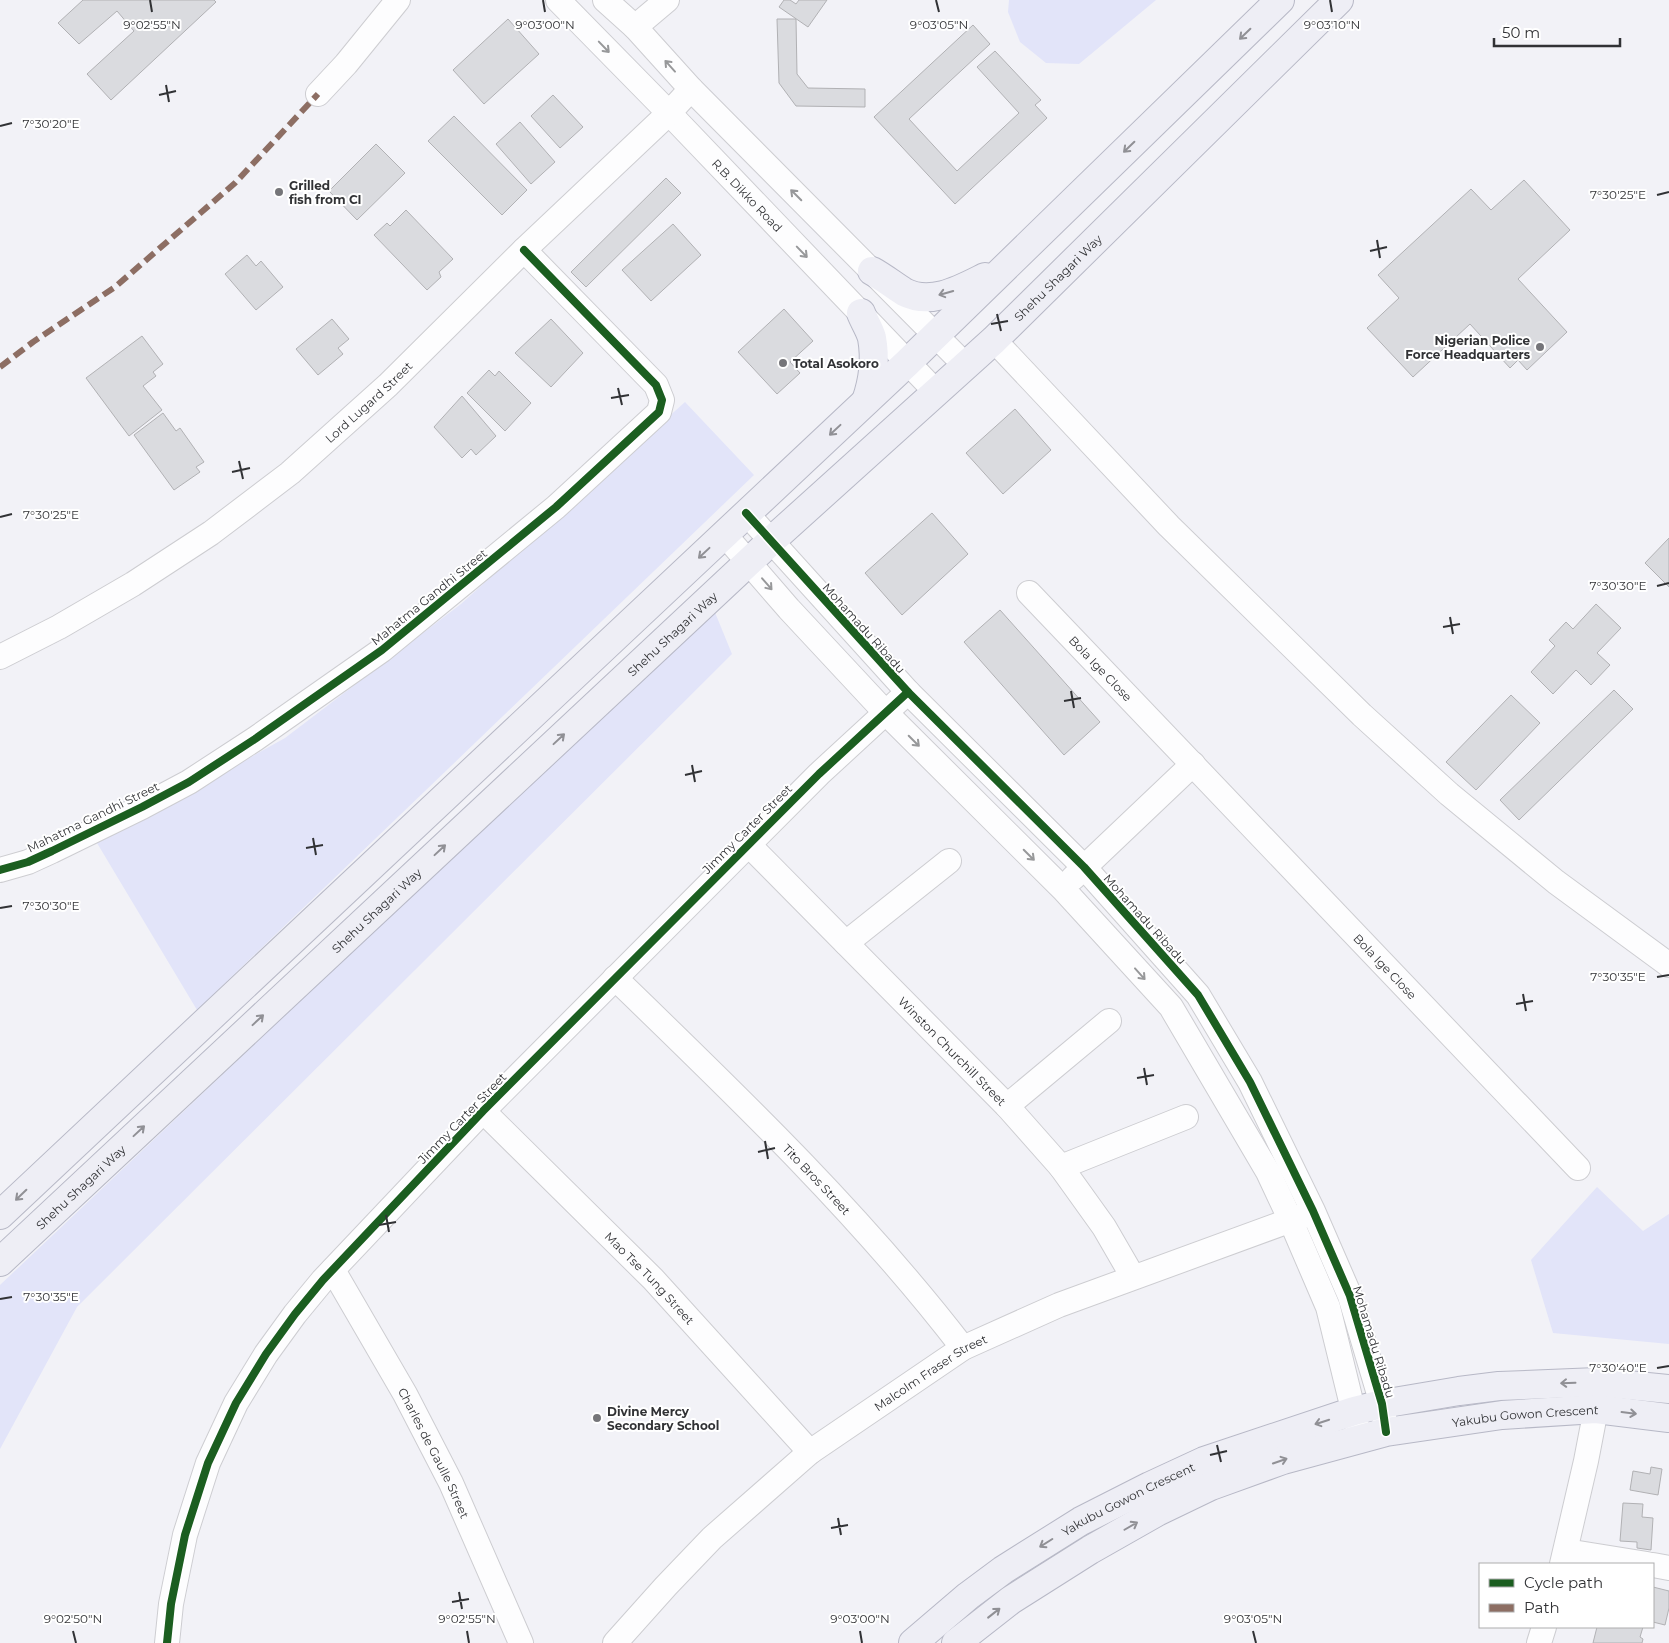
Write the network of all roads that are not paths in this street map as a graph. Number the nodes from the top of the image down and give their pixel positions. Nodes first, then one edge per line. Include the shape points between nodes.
1 (398, 0) edge
2 (558, 0) edge
3 (606, 0) edge
4 (667, 0) edge
5 (1280, 0) edge
6 (1339, 0) edge
7 (635, 27) junction
8 (691, 89) junction
9 (318, 94) dead end
10 (669, 114) junction
11 (524, 250) junction
12 (1006, 266) junction
13 (872, 271) junction
14 (861, 313) junction
15 (935, 335) junction
16 (994, 340) junction
17 (908, 362) junction
18 (966, 366) junction
19 (936, 392) junction
20 (866, 401) junction
21 (746, 513) junction
22 (724, 534) junction
23 (770, 542) junction
24 (748, 563) junction
25 (1029, 593) dead end
26 (0, 657) edge
27 (908, 692) junction
28 (885, 712) junction
29 (1193, 764) junction
30 (748, 844) junction
31 (948, 861) dead end
32 (1084, 867) junction
33 (0, 870) edge
34 (1063, 889) junction
35 (846, 943) junction
36 (1669, 965) edge
37 (614, 978) junction
38 (1109, 1021) dead end
39 (1007, 1106) junction
40 (483, 1111) junction
41 (1186, 1117) dead end
42 (1061, 1167) junction
43 (1578, 1168) dead end
44 (1313, 1212) junction
45 (0, 1215) edge
46 (1291, 1221) junction
47 (0, 1262) edge
48 (333, 1270) junction
49 (1133, 1276) junction
50 (964, 1348) junction
51 (1597, 1382) junction
52 (1669, 1390) edge
53 (1382, 1404) junction
54 (1596, 1409) junction
55 (1354, 1411) junction
56 (1669, 1418) edge
57 (1386, 1432) junction
58 (1360, 1438) junction
59 (810, 1452) junction
60 (1564, 1558) edge
61 (1633, 1563) edge
62 (1654, 1565) edge
63 (1669, 1568) edge
64 (1544, 1628) edge
65 (167, 1643) edge
66 (521, 1643) edge
67 (614, 1643) edge
68 (913, 1643) edge
69 (956, 1643) edge
70 (1539, 1643) edge

1 - 9 street
2 -> 10 street, R.B. Dikko Road
3 - 7 street
4 - 7 street
5 -> 12 main road
6 - 16 main road, Shehu Shagari Way
8 -> 7 street
8 - 10 street, Lord Lugard Street
13 -> 8 street
10 - 11 street, Lord Lugard Street
10 -> 14 street, R.B. Dikko Road
11 - 26 street, Lord Lugard Street via 388,385 290,473 211,533 133,584
11 - 33 street, Mahatma Gandhi Street via 656,385 662,400 659,412 556,507 390,644 262,733 189,782 142,807 28,862
12 -> 13 main road via 960,290 935,297 906,292
12 - 15 main road
13 - 15 street
14 - 17 street, R.B. Dikko Road
14 - 20 main road via 872,338 874,364
15 - 17 main road
15 - 18 street
16 - 18 main road, Shehu Shagari Way
16 - 36 street via 1169,526 1362,715 1449,794 1556,882
17 - 19 street, R.B. Dikko Road
17 - 20 main road
18 - 19 main road, Shehu Shagari Way
19 - 23 main road, Shehu Shagari Way
20 -> 21 main road
21 - 22 main road
21 - 23 street, Mohamadu Ribadu
22 - 24 street
22 -> 45 main road
23 - 24 main road, Shehu Shagari Way
23 - 27 street, Mohamadu Ribadu
24 -> 28 street
47 -> 24 main road, Shehu Shagari Way
25 - 29 street, Bola Ige Close
27 - 28 street, Jimmy Carter Street
27 - 32 street, Mohamadu Ribadu
28 - 30 street, Jimmy Carter Street
28 -> 34 street
29 - 32 street
29 - 43 street, Bola Ige Close
30 - 35 street, Winston Churchill Street
30 - 37 street, Jimmy Carter Street
31 - 35 street
32 - 34 street
32 - 44 street, Mohamadu Ribadu via 1198,994 1250,1082
34 -> 46 street via 1171,1007 1268,1172
35 - 39 street, Winston Churchill Street
37 - 40 street, Jimmy Carter Street
37 - 50 street, Tito Bros Street via 844,1206
38 - 39 street
39 - 42 street, Winston Churchill Street
40 - 48 street, Jimmy Carter Street
40 - 59 street, Mao Tse Tung Street via 653,1280
41 - 42 street
42 - 49 street, Winston Churchill Street via 1104,1227
44 - 46 street, Malcolm Fraser Street
44 - 53 street, Mohamadu Ribadu via 1350,1296
46 - 49 street, Malcolm Fraser Street
46 - 55 street via 1328,1307
48 - 65 street, Jimmy Carter Street via 266,1354 236,1403 208,1464 184,1535 170,1604
48 - 66 street, Charles de Gaulle Street via 405,1394 451,1483
49 - 50 street, Malcolm Fraser Street
50 - 59 street, Malcolm Fraser Street
51 - 52 main road, Yakubu Gowon Crescent
51 -> 53 main road, Yakubu Gowon Crescent via 1499,1386
51 - 54 street
53 - 55 main road, Yakubu Gowon Crescent
53 - 57 street, Mohamadu Ribadu
54 -> 56 main road, Yakubu Gowon Crescent
54 - 57 main road, Yakubu Gowon Crescent via 1502,1415
54 - 60 street
55 - 58 street
55 -> 68 main road, Yakubu Gowon Crescent via 1204,1461 1081,1521 1002,1570
57 - 58 main road, Yakubu Gowon Crescent
69 -> 58 main road, Yakubu Gowon Crescent via 1011,1600 1157,1512 1229,1479
59 - 67 street, Malcolm Fraser Street via 712,1538
60 - 61 street
62 - 63 street
64 - 70 street

